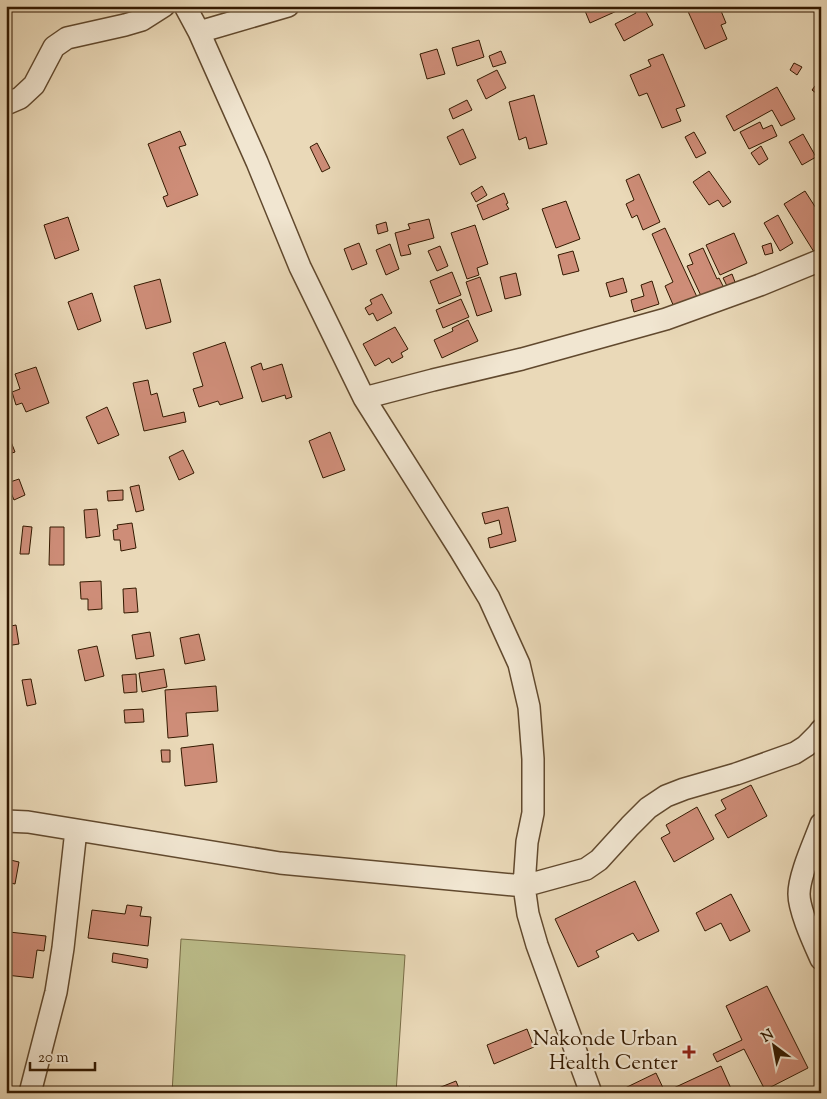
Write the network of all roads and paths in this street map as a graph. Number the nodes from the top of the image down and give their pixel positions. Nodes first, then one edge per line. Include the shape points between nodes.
1 (164, 6) edge
2 (185, 6) edge
3 (288, 6) edge
4 (199, 32) junction
5 (6, 104) edge
6 (821, 260) edge
7 (364, 398) junction
8 (821, 730) edge
9 (6, 821) edge
10 (821, 824) edge
11 (76, 830) junction
12 (524, 886) junction
13 (821, 960) edge
14 (30, 1093) edge
15 (591, 1093) edge

1 - 5 street via 142,20 67,38 54,47 34,85 20,98
2 - 4 street
3 - 4 street
4 - 7 street via 300,267
6 - 7 street via 760,286 666,319
7 - 12 street via 488,598 519,664 529,707 533,759 533,813
8 - 12 street via 795,753 666,796 648,808 609,850 586,869
9 - 11 street
10 - 13 street via 800,882 799,895
11 - 12 street via 280,863
11 - 14 street via 56,992
12 - 15 street via 537,945

